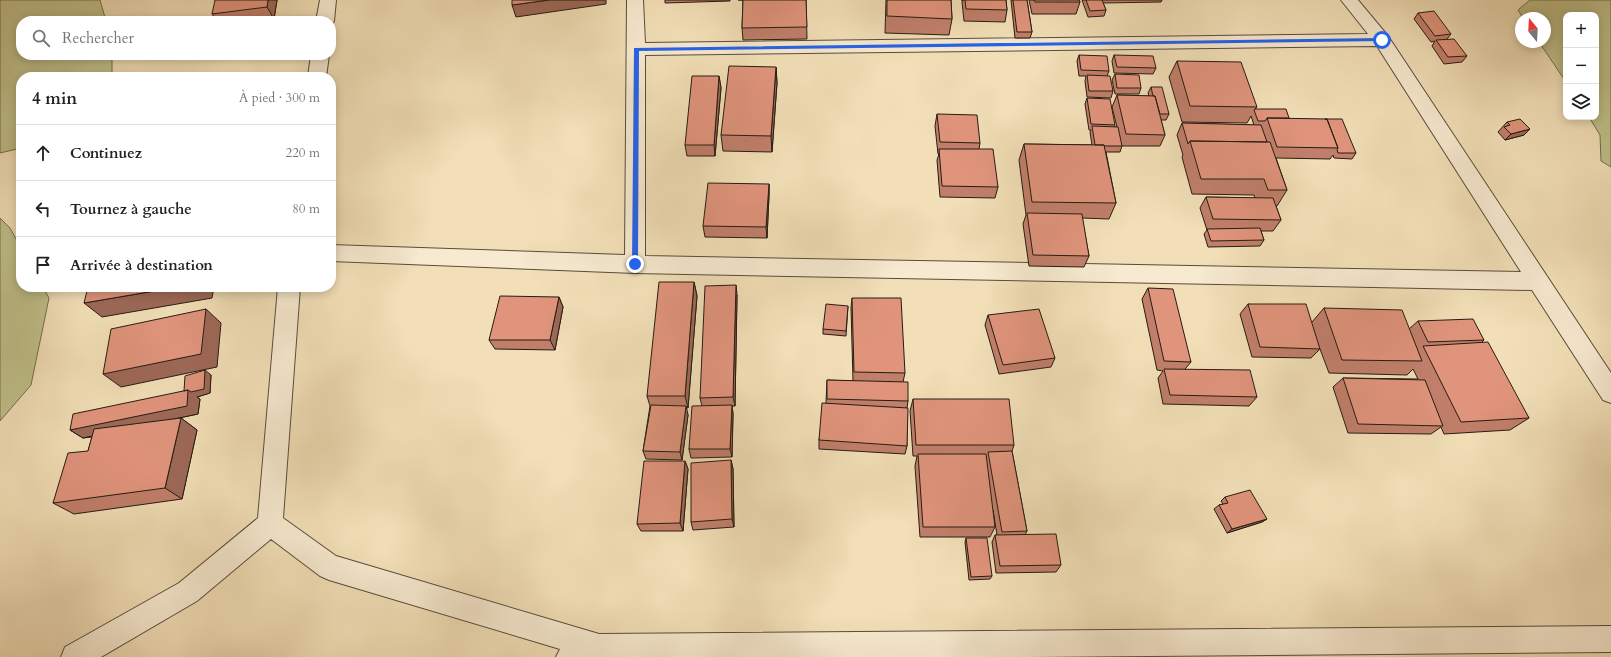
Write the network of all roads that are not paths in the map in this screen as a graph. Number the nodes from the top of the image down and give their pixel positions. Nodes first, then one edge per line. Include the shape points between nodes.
1 (328, 0) edge
2 (635, 0) edge
3 (1349, 0) edge
4 (326, 16) edge
5 (1382, 40) junction
6 (636, 49) junction
7 (319, 60) edge
8 (318, 72) edge
9 (336, 253) edge
10 (635, 264) junction
11 (1538, 282) junction
12 (289, 292) edge
13 (1611, 393) edge
14 (270, 524) junction
15 (1611, 639) edge
16 (599, 647) junction
17 (75, 657) edge
18 (570, 657) edge

1 - 4 street
2 - 6 street
3 - 5 street
5 - 6 street
5 - 11 street
6 - 10 street
7 - 8 street
9 - 10 street
10 - 11 street
11 - 13 street
12 - 14 street
14 - 16 street via 329,567
14 - 17 street via 188,592
15 - 16 street
16 - 18 street

